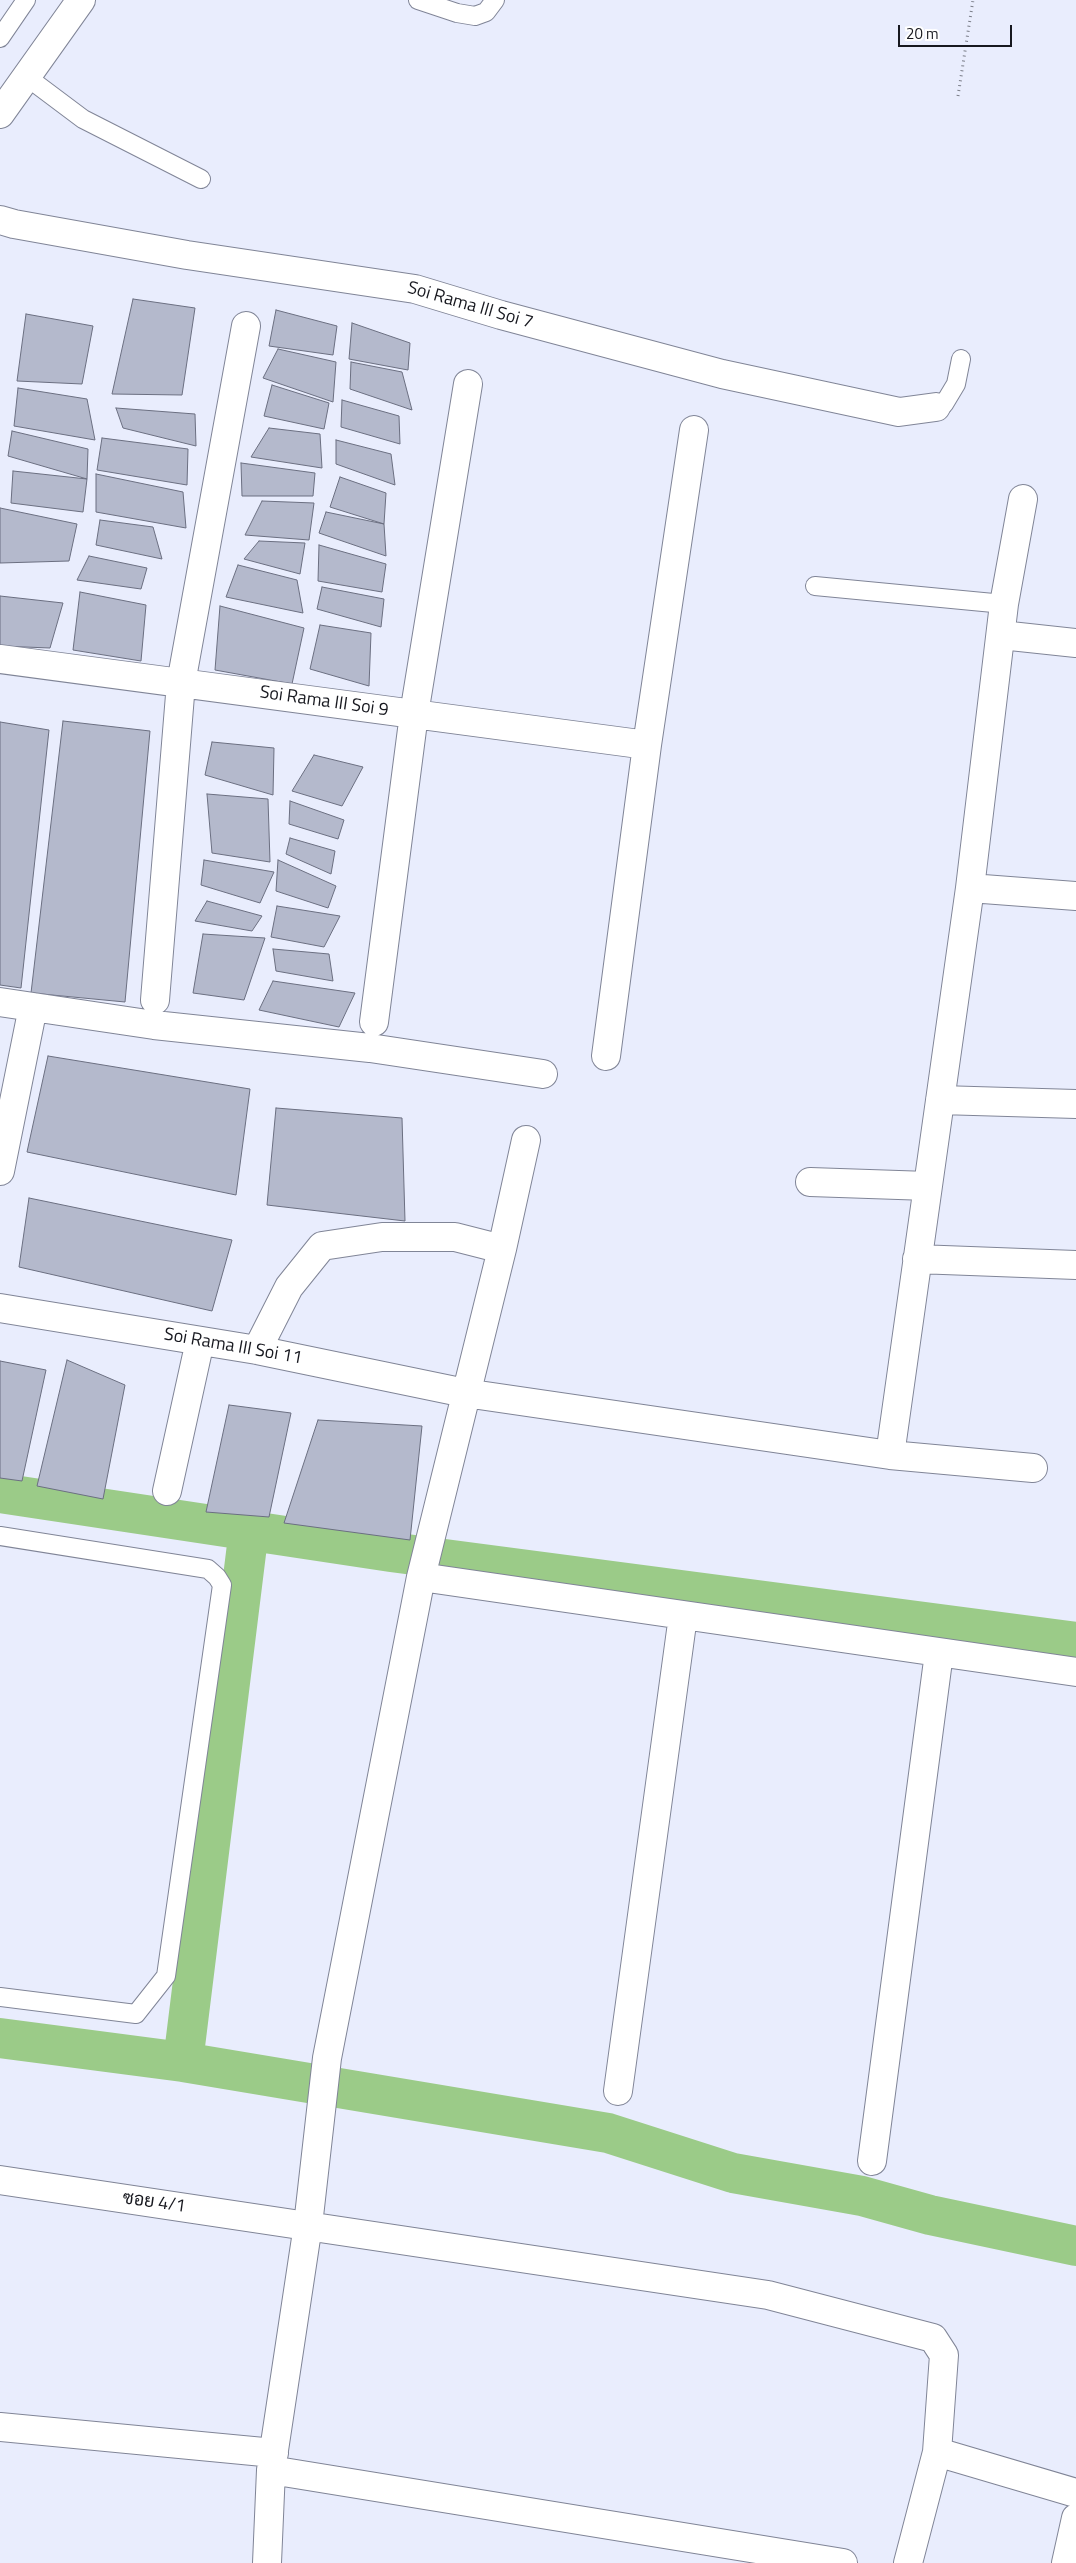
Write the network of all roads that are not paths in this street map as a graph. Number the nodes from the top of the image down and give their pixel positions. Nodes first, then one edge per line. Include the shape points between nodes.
1 (26, 0) edge
2 (81, 0) edge
3 (418, 0) edge
4 (495, 0) edge
5 (0, 38) edge
6 (27, 77) junction
7 (0, 114) edge
8 (201, 179) dead end
9 (0, 220) edge
10 (246, 326) dead end
11 (961, 359) dead end
12 (468, 384) dead end
13 (936, 407) joint
14 (694, 430) dead end
15 (1023, 499) dead end
16 (815, 586) dead end
17 (1004, 604) junction
18 (1001, 635) junction
19 (1076, 643) edge
20 (0, 659) edge
21 (181, 683) junction
22 (414, 714) junction
23 (647, 745) junction
24 (970, 888) junction
25 (1076, 896) edge
26 (155, 1000) dead end
27 (0, 1002) edge
28 (33, 1007) junction
29 (374, 1022) dead end
30 (606, 1056) dead end
31 (544, 1074) dead end
32 (940, 1100) junction
33 (1076, 1104) edge
34 (526, 1140) dead end
35 (0, 1171) edge
36 (810, 1182) dead end
37 (928, 1186) junction
38 (502, 1249) junction
39 (917, 1259) junction
40 (1076, 1265) edge
41 (0, 1308) edge
42 (200, 1341) junction
43 (257, 1350) junction
44 (465, 1393) junction
45 (890, 1454) junction
46 (1033, 1468) dead end
47 (167, 1491) dead end
48 (0, 1536) edge
49 (422, 1577) junction
50 (682, 1616) junction
51 (939, 1653) junction
52 (1076, 1672) edge
53 (0, 1998) edge
54 (618, 2091) dead end
55 (872, 2161) dead end
56 (0, 2180) edge
57 (308, 2225) junction
58 (0, 2428) edge
59 (937, 2452) junction
60 (273, 2461) junction
61 (1076, 2493) edge
62 (1076, 2518) edge
63 (267, 2563) edge
64 (843, 2563) edge
65 (908, 2563) edge
66 (1066, 2563) edge

1 - 5 lane
2 - 6 street
3 - 4 lane via 457,14 475,16 486,12
6 - 7 street
6 - 8 lane via 83,119
9 - 13 street, Soi Rama III Soi 7 via 187,255 415,289 722,374 900,412
10 - 21 street
11 - 13 lane via 956,384 944,404
12 - 22 street
14 - 23 street
15 - 17 street
16 - 17 lane
17 - 18 street
18 - 19 street
18 - 24 street
20 - 21 street, Soi Rama III Soi 9
21 - 22 street, Soi Rama III Soi 9
21 - 26 street
22 - 23 street, Soi Rama III Soi 9
22 - 29 street
23 - 30 street
24 - 25 street
24 - 32 street
27 - 28 street
28 - 31 street via 154,1025 370,1048
28 - 35 street
32 - 33 street
32 - 37 street
34 - 38 street
36 - 37 street
37 - 39 street
38 - 43 street via 455,1237 382,1237 322,1246 289,1288
38 - 44 street
39 - 40 street
39 - 45 street
41 - 42 street, Soi Rama III Soi 11
42 - 43 street, Soi Rama III Soi 11
42 - 47 street
43 - 44 street, Soi Rama III Soi 11
44 - 45 street, Soi Rama III Soi 11
44 - 49 street
45 - 46 street, Soi Rama III Soi 11
48 - 53 lane via 208,1569 222,1585 166,1976 136,2014
49 - 50 street
49 - 57 street via 327,2058
50 - 51 street
50 - 54 street
51 - 52 street
51 - 55 street
56 - 57 street, ซอย 4/1
57 - 59 street, ซอย 4/1 via 768,2295 933,2338 944,2355
57 - 60 street
58 - 60 street
59 - 61 street
59 - 65 street, ซอย 4/1
60 - 63 street
60 - 64 street
62 - 66 street

